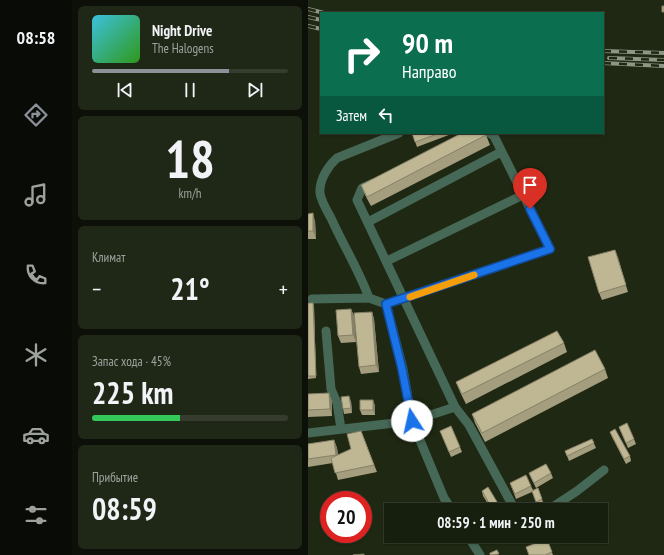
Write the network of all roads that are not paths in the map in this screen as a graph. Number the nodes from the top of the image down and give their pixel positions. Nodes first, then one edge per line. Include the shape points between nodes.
1 (396, 134) edge
2 (491, 134) edge
3 (501, 152) junction
4 (382, 178) edge
5 (523, 195) junction
6 (368, 222) junction
7 (387, 260) junction
8 (369, 298) junction
9 (405, 299) junction
10 (312, 300) dead end
11 (386, 304) junction
12 (326, 331) dead end
13 (455, 407) junction
14 (412, 421) junction
15 (341, 430) junction
16 (308, 433) edge
17 (604, 470) dead end
18 (447, 503) edge
19 (511, 503) edge
20 (558, 503) edge
21 (472, 543) edge
22 (480, 555) edge

1 - 8 lane via 337,158 331,163 320,193
2 - 3 lane
3 - 5 lane
3 - 6 lane
4 - 6 lane via 362,188 357,200
5 - 7 lane
5 - 9 lane via 550,249
6 - 7 lane
7 - 9 lane
8 - 10 lane
8 - 11 lane
9 - 11 lane
9 - 13 lane
11 - 14 lane
12 - 15 lane via 331,390 337,403
13 - 14 lane
13 - 19 lane via 469,425
14 - 15 lane
14 - 18 lane
15 - 16 lane
17 - 20 lane
21 - 22 lane

